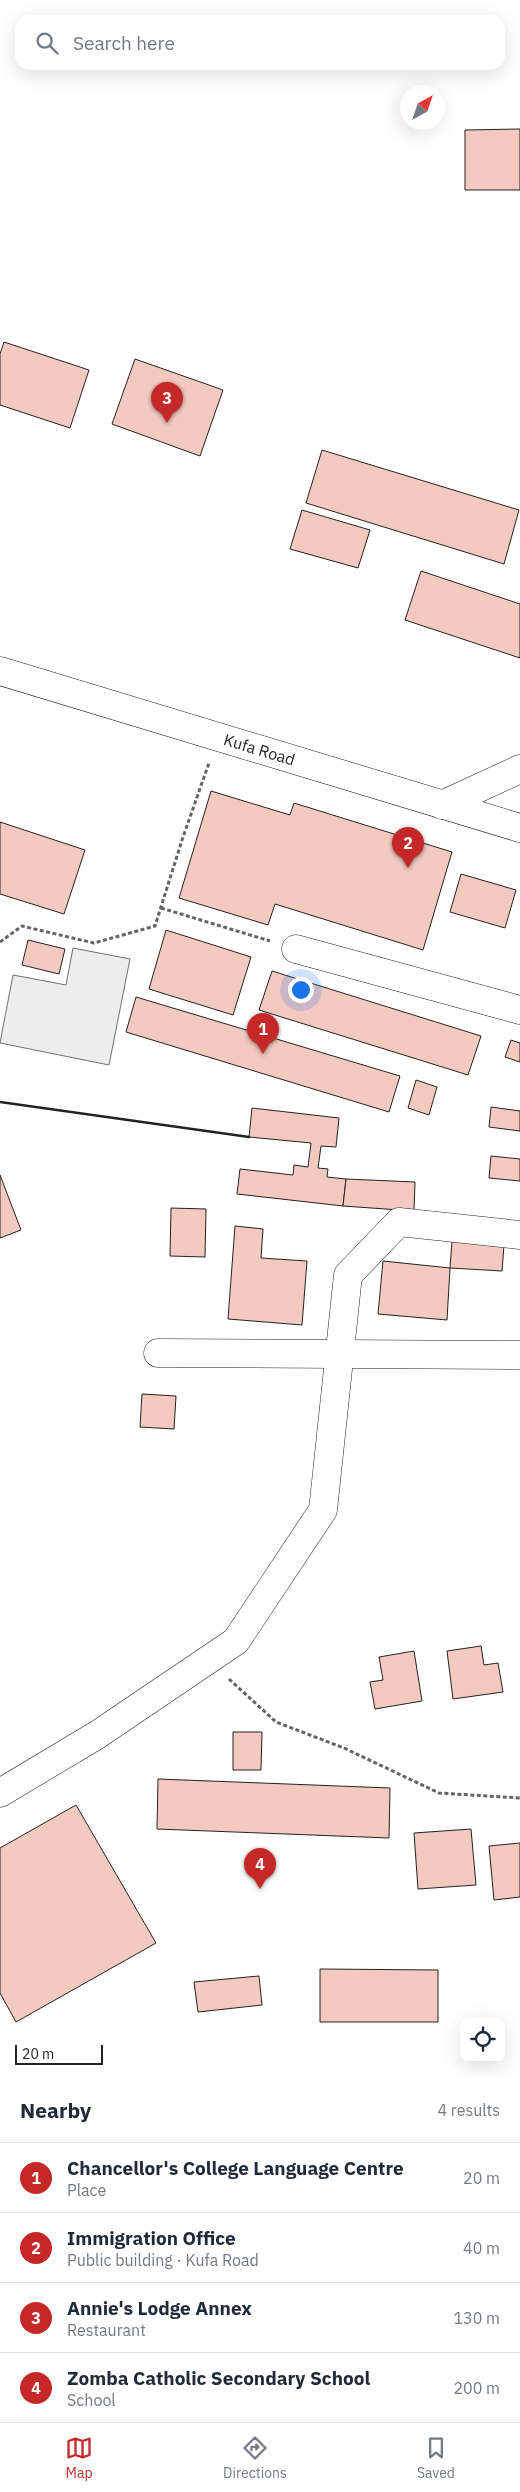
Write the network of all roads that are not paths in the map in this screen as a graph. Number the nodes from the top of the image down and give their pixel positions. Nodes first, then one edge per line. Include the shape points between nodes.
1 (0, 671) edge
2 (520, 769) edge
3 (442, 805) junction
4 (520, 828) edge
5 (520, 849) edge
6 (296, 949) road end
7 (520, 1010) edge
8 (520, 1235) edge
9 (158, 1353) dead end
10 (341, 1353) junction
11 (520, 1355) edge
12 (0, 1794) edge

1 - 3 street, Kufa Road
2 - 3 street
3 - 4 street, Kufa Road
3 - 5 street
6 - 7 street
8 - 10 street via 398,1222 348,1275
9 - 10 street
10 - 11 street
10 - 12 street via 323,1510 236,1641 97,1735

